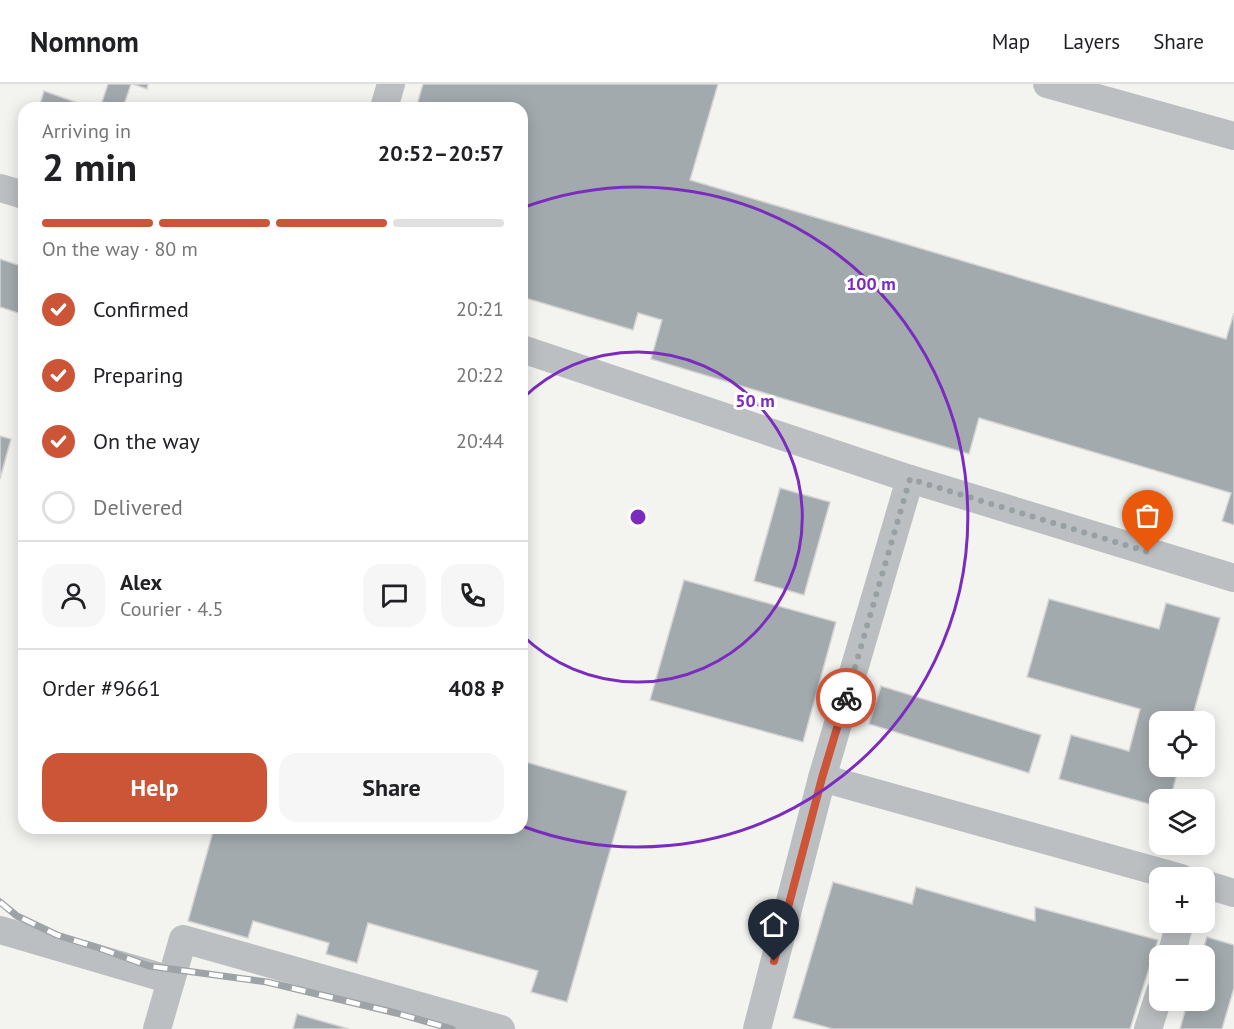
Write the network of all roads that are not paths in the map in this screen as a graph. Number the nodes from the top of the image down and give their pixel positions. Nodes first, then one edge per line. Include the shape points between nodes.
1 (391, 84) edge
2 (1047, 84) edge
3 (386, 102) edge
4 (1234, 136) edge
5 (0, 188) edge
6 (18, 193) edge
7 (528, 351) edge
8 (910, 479) junction
9 (1234, 578) edge
10 (822, 778) junction
11 (1149, 869) edge
12 (1215, 887) edge
13 (1234, 893) edge
14 (0, 930) edge
15 (171, 980) junction
16 (1154, 1011) edge
17 (157, 1029) edge
18 (501, 1029) edge
19 (757, 1029) edge
20 (1148, 1029) edge

1 - 3 lane
2 - 4 lane
5 - 6 lane
7 - 8 lane
8 - 9 lane
8 - 10 lane
10 - 11 lane
10 - 19 lane
12 - 13 lane
14 - 15 lane
15 - 17 lane
15 - 18 lane via 183,939
16 - 20 lane

